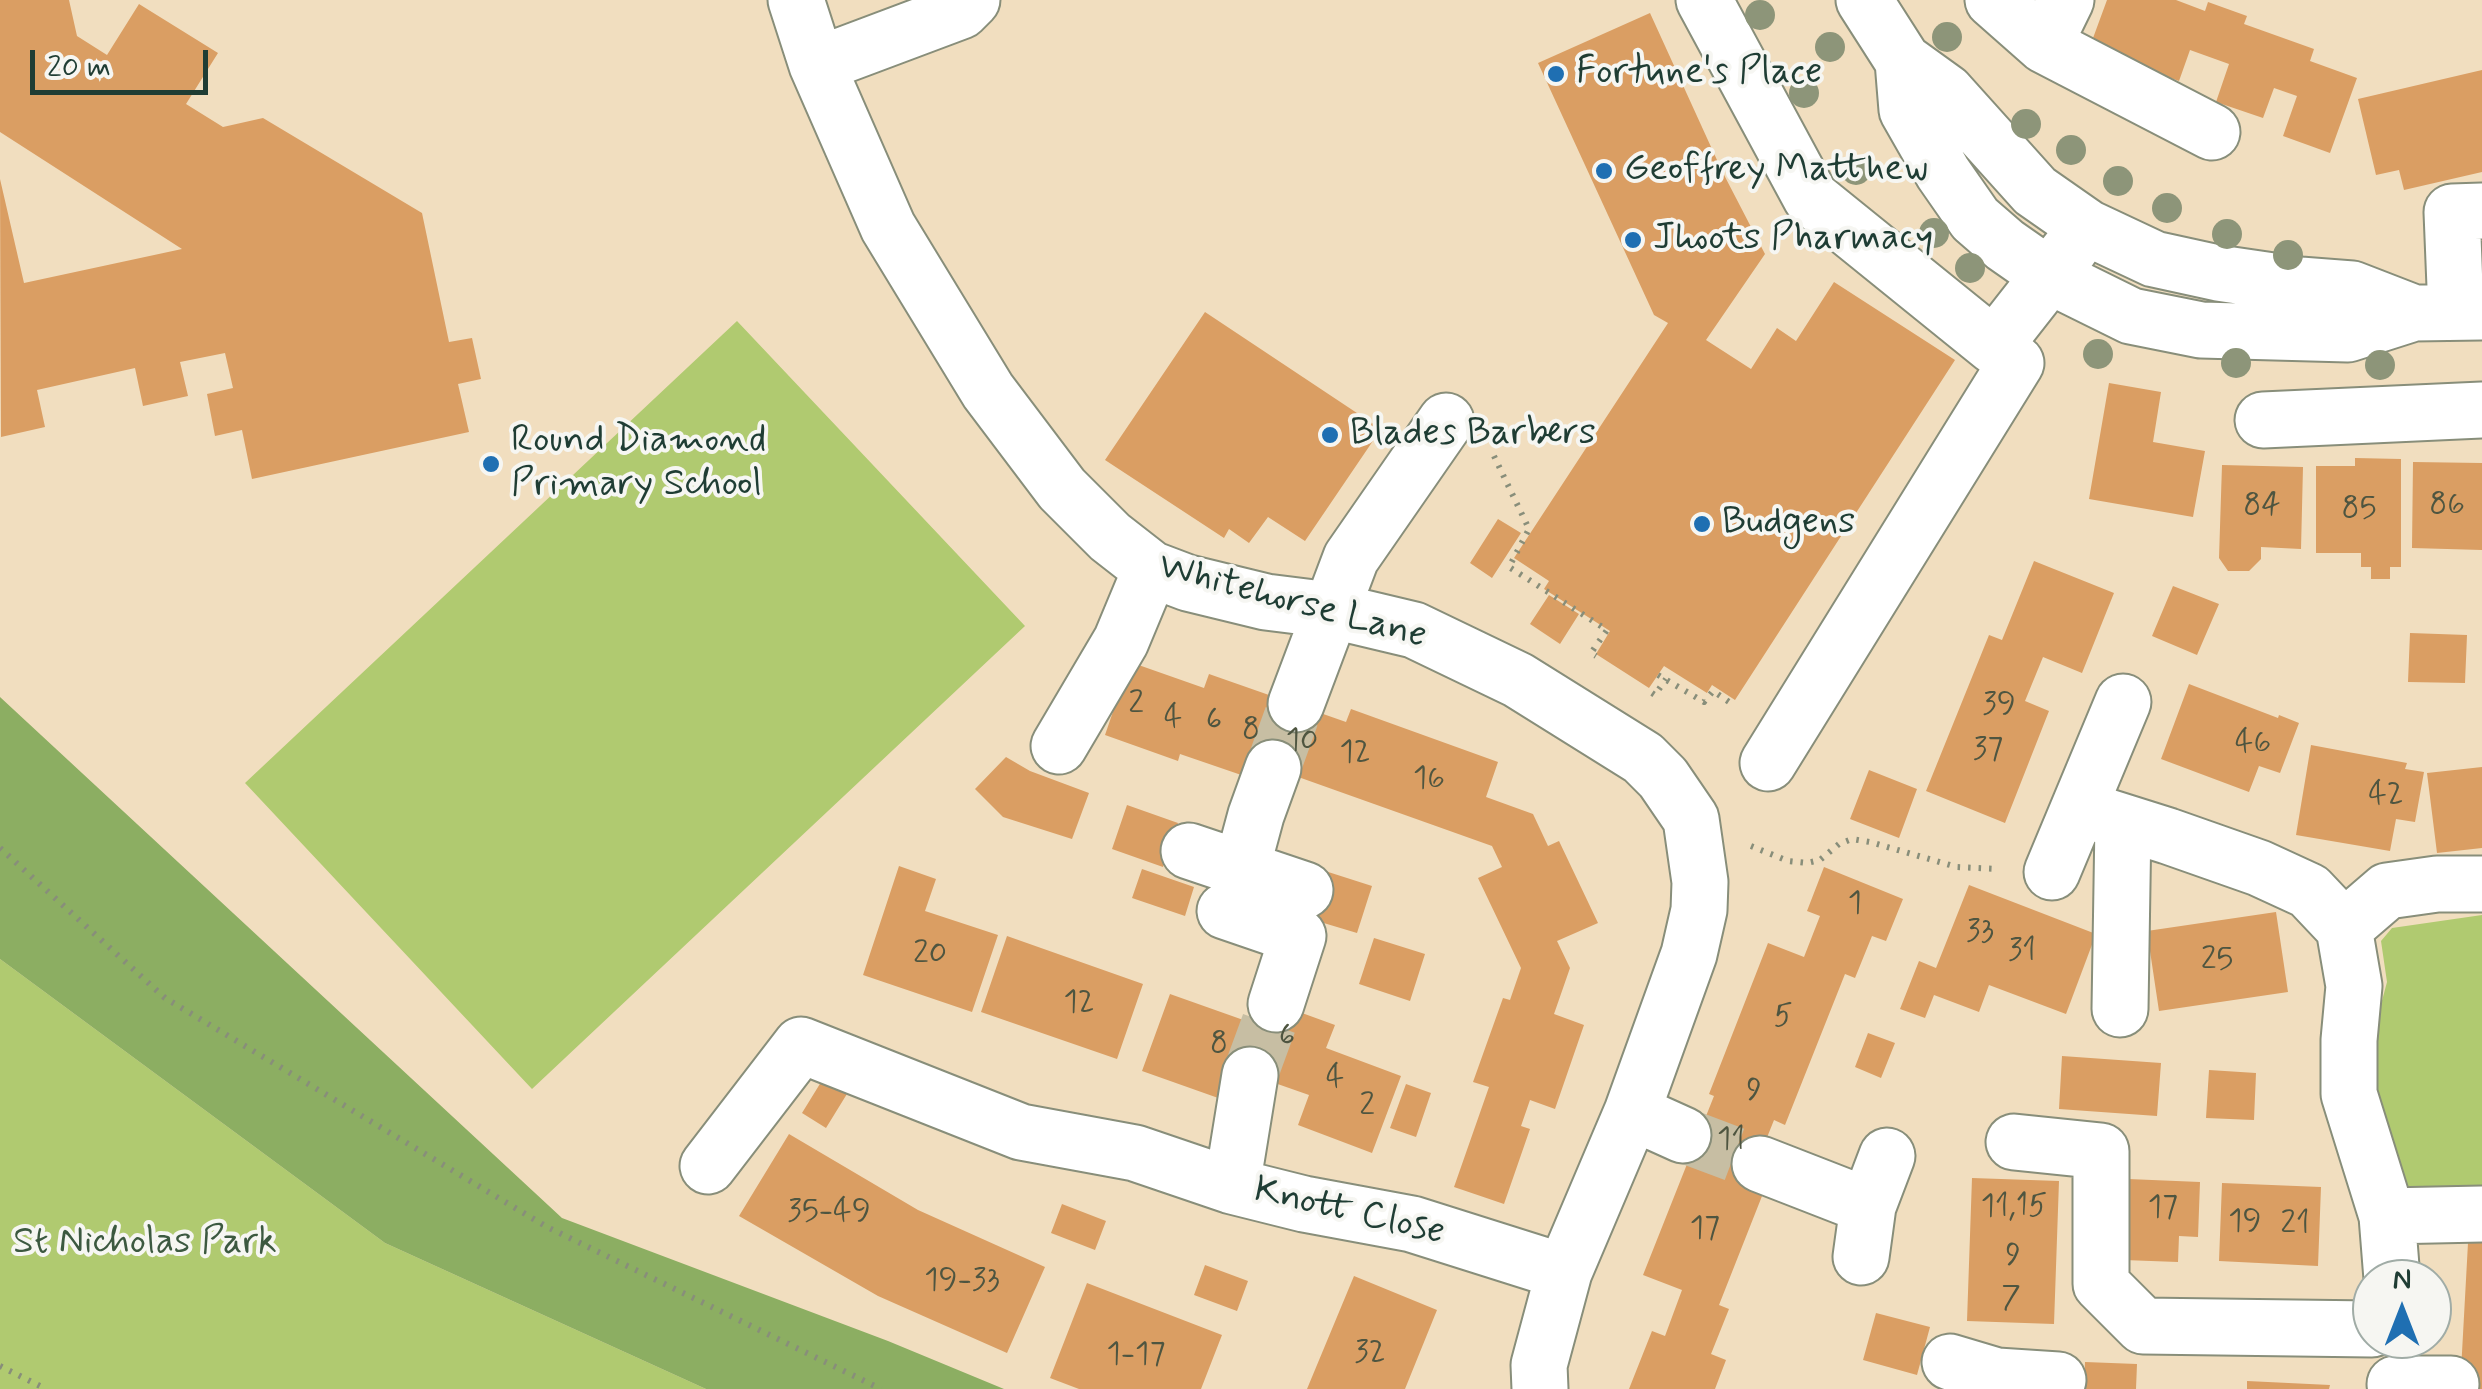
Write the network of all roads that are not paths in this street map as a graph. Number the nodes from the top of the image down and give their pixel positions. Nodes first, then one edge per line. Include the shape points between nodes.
1 (796, 0) edge
2 (972, 0) edge
3 (1704, 0) edge
4 (1864, 0) edge
5 (1993, 0) edge
6 (2055, 23) edge
7 (1903, 61) junction
8 (818, 65) junction
9 (2212, 132) dead end
10 (2482, 211) edge
11 (2088, 228) junction
12 (2048, 276) junction
13 (2451, 312) edge
14 (1994, 346) junction
15 (2482, 410) edge
16 (2262, 420) dead end
17 (1446, 421) dead end
18 (1151, 569) junction
19 (1330, 610) junction
20 (2123, 702) dead end
21 (1296, 704) tunnel mouth
22 (1059, 746) dead end
23 (1776, 750) road end
24 (1273, 768) tunnel mouth
25 (2101, 815) junction
26 (1189, 852) dead end
27 (2052, 872) road end
28 (2482, 884) edge
29 (1234, 889) junction
30 (1305, 890) dead end
31 (2344, 928) junction
32 (1276, 1004) tunnel mouth
33 (2120, 1008) dead end
34 (1250, 1075) tunnel mouth
35 (1632, 1112) junction
36 (1683, 1135) tunnel mouth
37 (2014, 1142) dead end
38 (1887, 1156) dead end
39 (1760, 1164) tunnel mouth
40 (708, 1166) dead end
41 (1232, 1186) junction
42 (2482, 1214) edge
43 (2387, 1216) junction
44 (2390, 1259) edge
45 (1564, 1272) junction
46 (2352, 1329) edge
47 (2394, 1371) edge
48 (1981, 1376) edge
49 (2058, 1380) dead end
50 (2451, 1384) dead end
51 (1540, 1389) edge

1 - 8 street, Whitehorse Lane
2 - 8 street via 961,11
3 - 14 street via 1810,198
4 - 7 street
5 - 6 street
6 - 9 street
7 - 11 street via 1946,92 2035,190
7 - 12 street via 1907,110 1943,173 1975,219
8 - 18 street, Whitehorse Lane via 888,227 988,391 1062,489
10 - 13 street via 2452,212
11 - 12 street
11 - 13 street via 2154,259 2352,289
12 - 13 street via 2130,316 2202,330 2348,334
12 - 14 street
14 - 23 street via 2016,364
15 - 16 street
17 - 19 street via 1351,558
18 - 19 street, Whitehorse Lane via 1266,602
18 - 22 street via 1121,641
19 - 21 street
19 - 35 street, Whitehorse Lane via 1414,630 1518,680 1643,758 1679,798 1691,819 1700,910
20 - 25 street
24 - 29 street
25 - 27 street
25 - 31 street via 2260,868 2309,891
25 - 33 street
26 - 29 street
28 - 31 street via 2387,891
29 - 30 street
29 - 32 street via 1298,936
31 - 43 street via 2354,986 2349,1094
34 - 41 street
35 - 36 street
35 - 45 street, Whitehorse Lane
37 - 46 street via 2101,1151 2101,1284 2144,1326
38 - 39 street via 1865,1231
40 - 41 street, Knott Close via 801,1045 1021,1132 1135,1153
41 - 45 street, Knott Close via 1412,1224
42 - 43 street
43 - 44 street
45 - 51 street, Whitehorse Lane via 1539,1365
47 - 50 street
48 - 49 street

